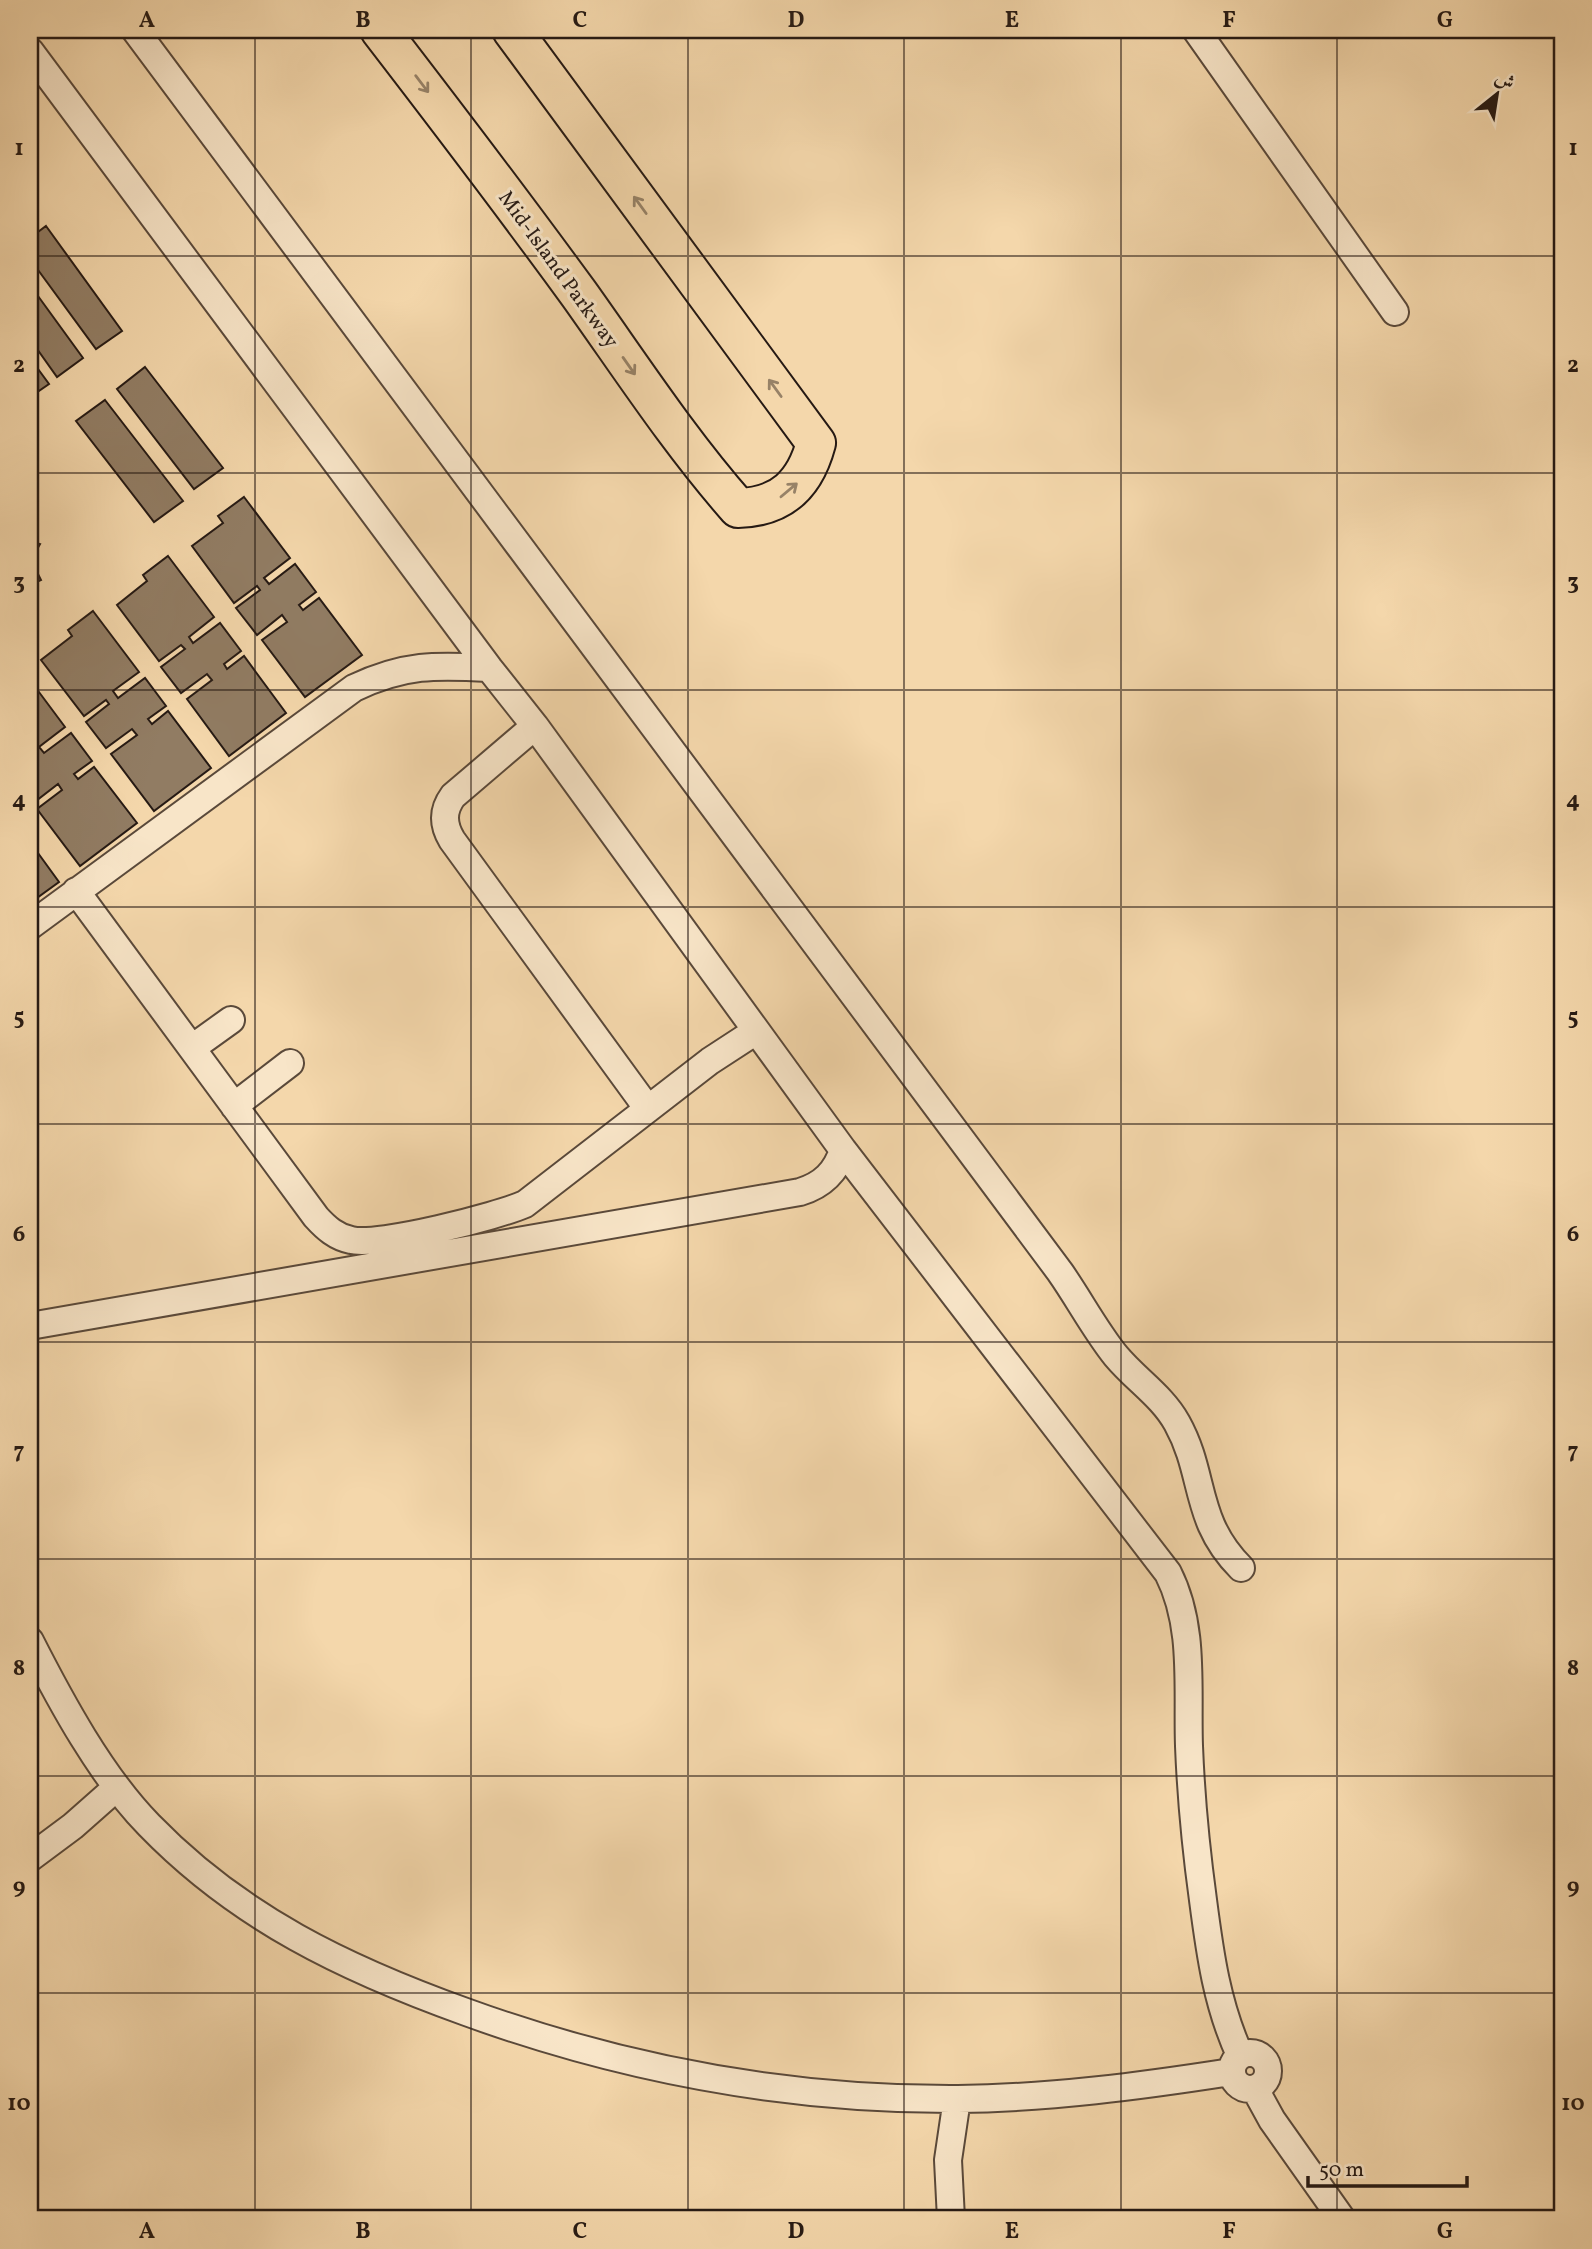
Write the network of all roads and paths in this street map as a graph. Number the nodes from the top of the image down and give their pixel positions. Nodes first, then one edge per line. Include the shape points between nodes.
1 (135, 30) edge
2 (380, 30) edge
3 (512, 30) edge
4 (1205, 33) edge
5 (30, 51) edge
6 (1395, 312) dead end
7 (489, 668) junction
8 (535, 726) junction
9 (76, 891) junction
10 (30, 926) edge
11 (231, 1020) dead end
12 (756, 1031) junction
13 (192, 1048) junction
14 (290, 1063) dead end
15 (234, 1106) junction
16 (649, 1109) junction
17 (843, 1150) junction
18 (30, 1326) edge
19 (1241, 1568) dead end
20 (30, 1641) edge
21 (116, 1788) junction
22 (30, 1858) edge
23 (1236, 2064) junction
24 (957, 2099) junction
25 (951, 2219) edge
26 (1342, 2219) edge

1 - 19 street via 1051,1261 1116,1356 1161,1399 1185,1440 1210,1526
2 -> 3 highway, Mid-Island Parkway via 542,244 688,449 738,508 765,505 788,492 806,472 816,443
4 - 6 street
5 - 7 street
7 - 8 street
7 - 9 street via 426,666 377,677 354,688
8 - 12 street
8 - 16 street via 453,796 444,823 452,841
9 - 10 street
9 - 13 street
11 - 13 street
12 - 16 street
12 - 17 street
13 - 15 street
14 - 15 street
15 - 16 street via 323,1226 342,1238 364,1242 517,1208
17 - 18 street via 832,1173 800,1192
17 - 23 street via 1159,1560 1175,1587 1187,1634 1192,1799 1210,1953
20 - 21 street
21 - 22 street
21 - 24 street via 181,1856 256,1915 339,1961 426,1997 577,2048 703,2077 775,2088
23 - 24 street via 1140,2086
23 - 26 street via 1239,2085 1255,2089
24 - 25 street via 948,2160

